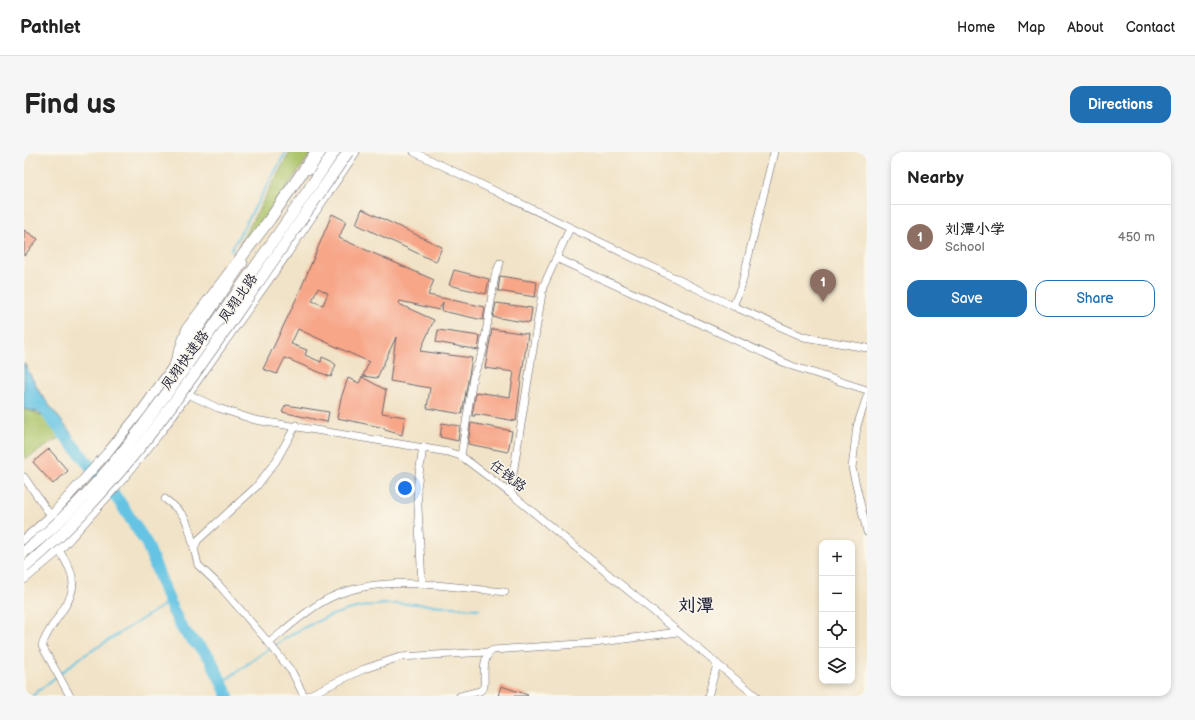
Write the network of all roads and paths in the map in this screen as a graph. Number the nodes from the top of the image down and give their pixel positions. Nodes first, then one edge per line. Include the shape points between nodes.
1 (316, 152) edge
2 (323, 152) edge
3 (334, 152) edge
4 (348, 152) edge
5 (355, 152) edge
6 (414, 152) edge
7 (774, 152) edge
8 (570, 228) junction
9 (556, 258) junction
10 (500, 263) dead end
11 (733, 306) junction
12 (867, 348) edge
13 (176, 362) junction
14 (867, 390) edge
15 (188, 394) junction
16 (867, 396) edge
17 (296, 425) junction
18 (423, 447) junction
19 (461, 456) junction
20 (24, 477) edge
21 (510, 493) junction
22 (165, 499) dead end
23 (51, 516) junction
24 (867, 532) edge
25 (24, 540) edge
26 (67, 541) junction
27 (194, 548) junction
28 (59, 550) junction
29 (24, 552) edge
30 (24, 568) edge
31 (24, 580) edge
32 (422, 584) junction
33 (505, 592) dead end
34 (678, 632) junction
35 (269, 643) junction
36 (488, 652) junction
37 (717, 665) junction
38 (70, 696) edge
39 (304, 696) edge
40 (307, 696) edge
41 (460, 696) edge
42 (708, 696) edge
43 (756, 696) edge

1 - 13 highway via 270,219 188,328
2 - 13 main road, 凤翔北路 via 246,258
3 - 29 highway, 凤翔快速路, bridge via 193,357 133,439 73,509
4 - 30 highway, 凤翔快速路, bridge via 143,444 79,518
5 - 15 main road, 凤翔北路
6 - 8 street
7 - 11 street via 741,287
8 - 9 street
8 - 11 street
9 - 14 street via 792,366
9 - 21 street via 543,286
10 - 19 street via 494,276 483,351 473,377
11 - 12 street via 804,337
13 - 23 main road, 凤翔北路 via 107,453
15 - 17 street, 任钱路 via 218,408 256,420
15 - 26 main road, 凤翔北路 via 124,478
16 - 24 street via 857,426 852,468
17 - 18 street, 任钱路
17 - 27 street via 276,461 256,487 198,540
18 - 19 street, 任钱路
18 - 32 street via 417,488
19 - 21 street, 任钱路
20 - 23 street
21 - 34 street, 任钱路
22 - 27 street via 181,512 190,530
23 - 25 main road, 凤翔北路
23 - 26 street
26 - 28 main road, 凤翔北路
27 - 35 street via 198,565 219,585
28 - 31 main road, 凤翔北路
28 - 38 street via 73,583 70,600 45,635 42,646
32 - 33 street
32 - 35 street via 361,587 344,592 306,613
34 - 36 street via 594,643
34 - 37 street, 任钱路
35 - 39 street via 292,672
36 - 40 street via 400,657 364,669
36 - 41 street via 485,658 484,687 480,692
37 - 42 street
37 - 43 street, 任钱路

